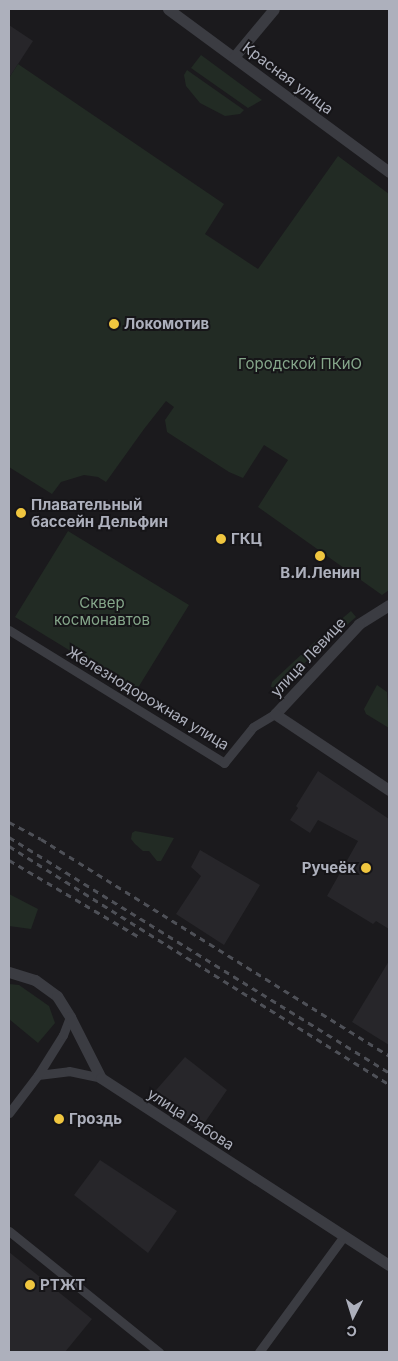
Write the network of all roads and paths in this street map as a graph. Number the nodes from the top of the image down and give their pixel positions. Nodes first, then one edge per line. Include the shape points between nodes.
1 (168, 9) edge
2 (274, 9) edge
3 (234, 57) junction
4 (389, 172) edge
5 (389, 605) edge
6 (9, 630) edge
7 (275, 714) junction
8 (389, 790) edge
9 (9, 972) edge
10 (70, 1016) junction
11 (38, 1075) junction
12 (101, 1078) junction
13 (9, 1112) edge
14 (9, 1231) edge
15 (344, 1236) junction
16 (389, 1265) edge
17 (159, 1352) edge
18 (259, 1352) edge

1 - 3 street, Красная улица
2 - 3 street
3 - 4 street, Красная улица
5 - 7 street, улица Левице via 359,624
6 - 7 street, Железнодорожная улица via 224,763 253,728
7 - 8 street
9 - 10 street via 42,985 57,996
10 - 11 street via 63,1035
10 - 12 street
11 - 12 street via 69,1071
11 - 13 street
12 - 15 street, улица Рябова
14 - 17 street
15 - 16 street, улица Рябова
15 - 18 street

